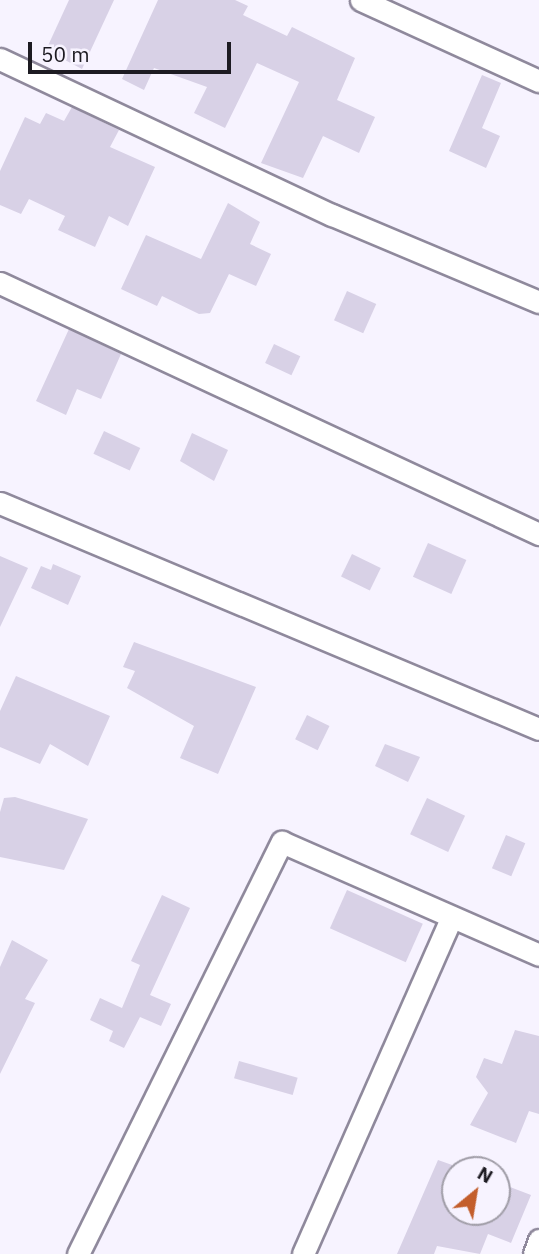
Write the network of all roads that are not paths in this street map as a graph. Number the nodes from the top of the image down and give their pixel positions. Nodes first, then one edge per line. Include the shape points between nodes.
1 (362, 0) edge
2 (0, 59) edge
3 (539, 81) edge
4 (0, 284) edge
5 (539, 302) edge
6 (0, 503) edge
7 (539, 534) edge
8 (539, 729) edge
9 (450, 920) junction
10 (539, 955) edge
11 (539, 1240) edge
12 (78, 1254) edge
13 (303, 1254) edge
14 (534, 1254) edge

1 - 3 street
2 - 5 street via 332,215
4 - 7 street
6 - 8 street
9 - 10 street
9 - 12 street via 282,842
9 - 13 street
11 - 14 street

